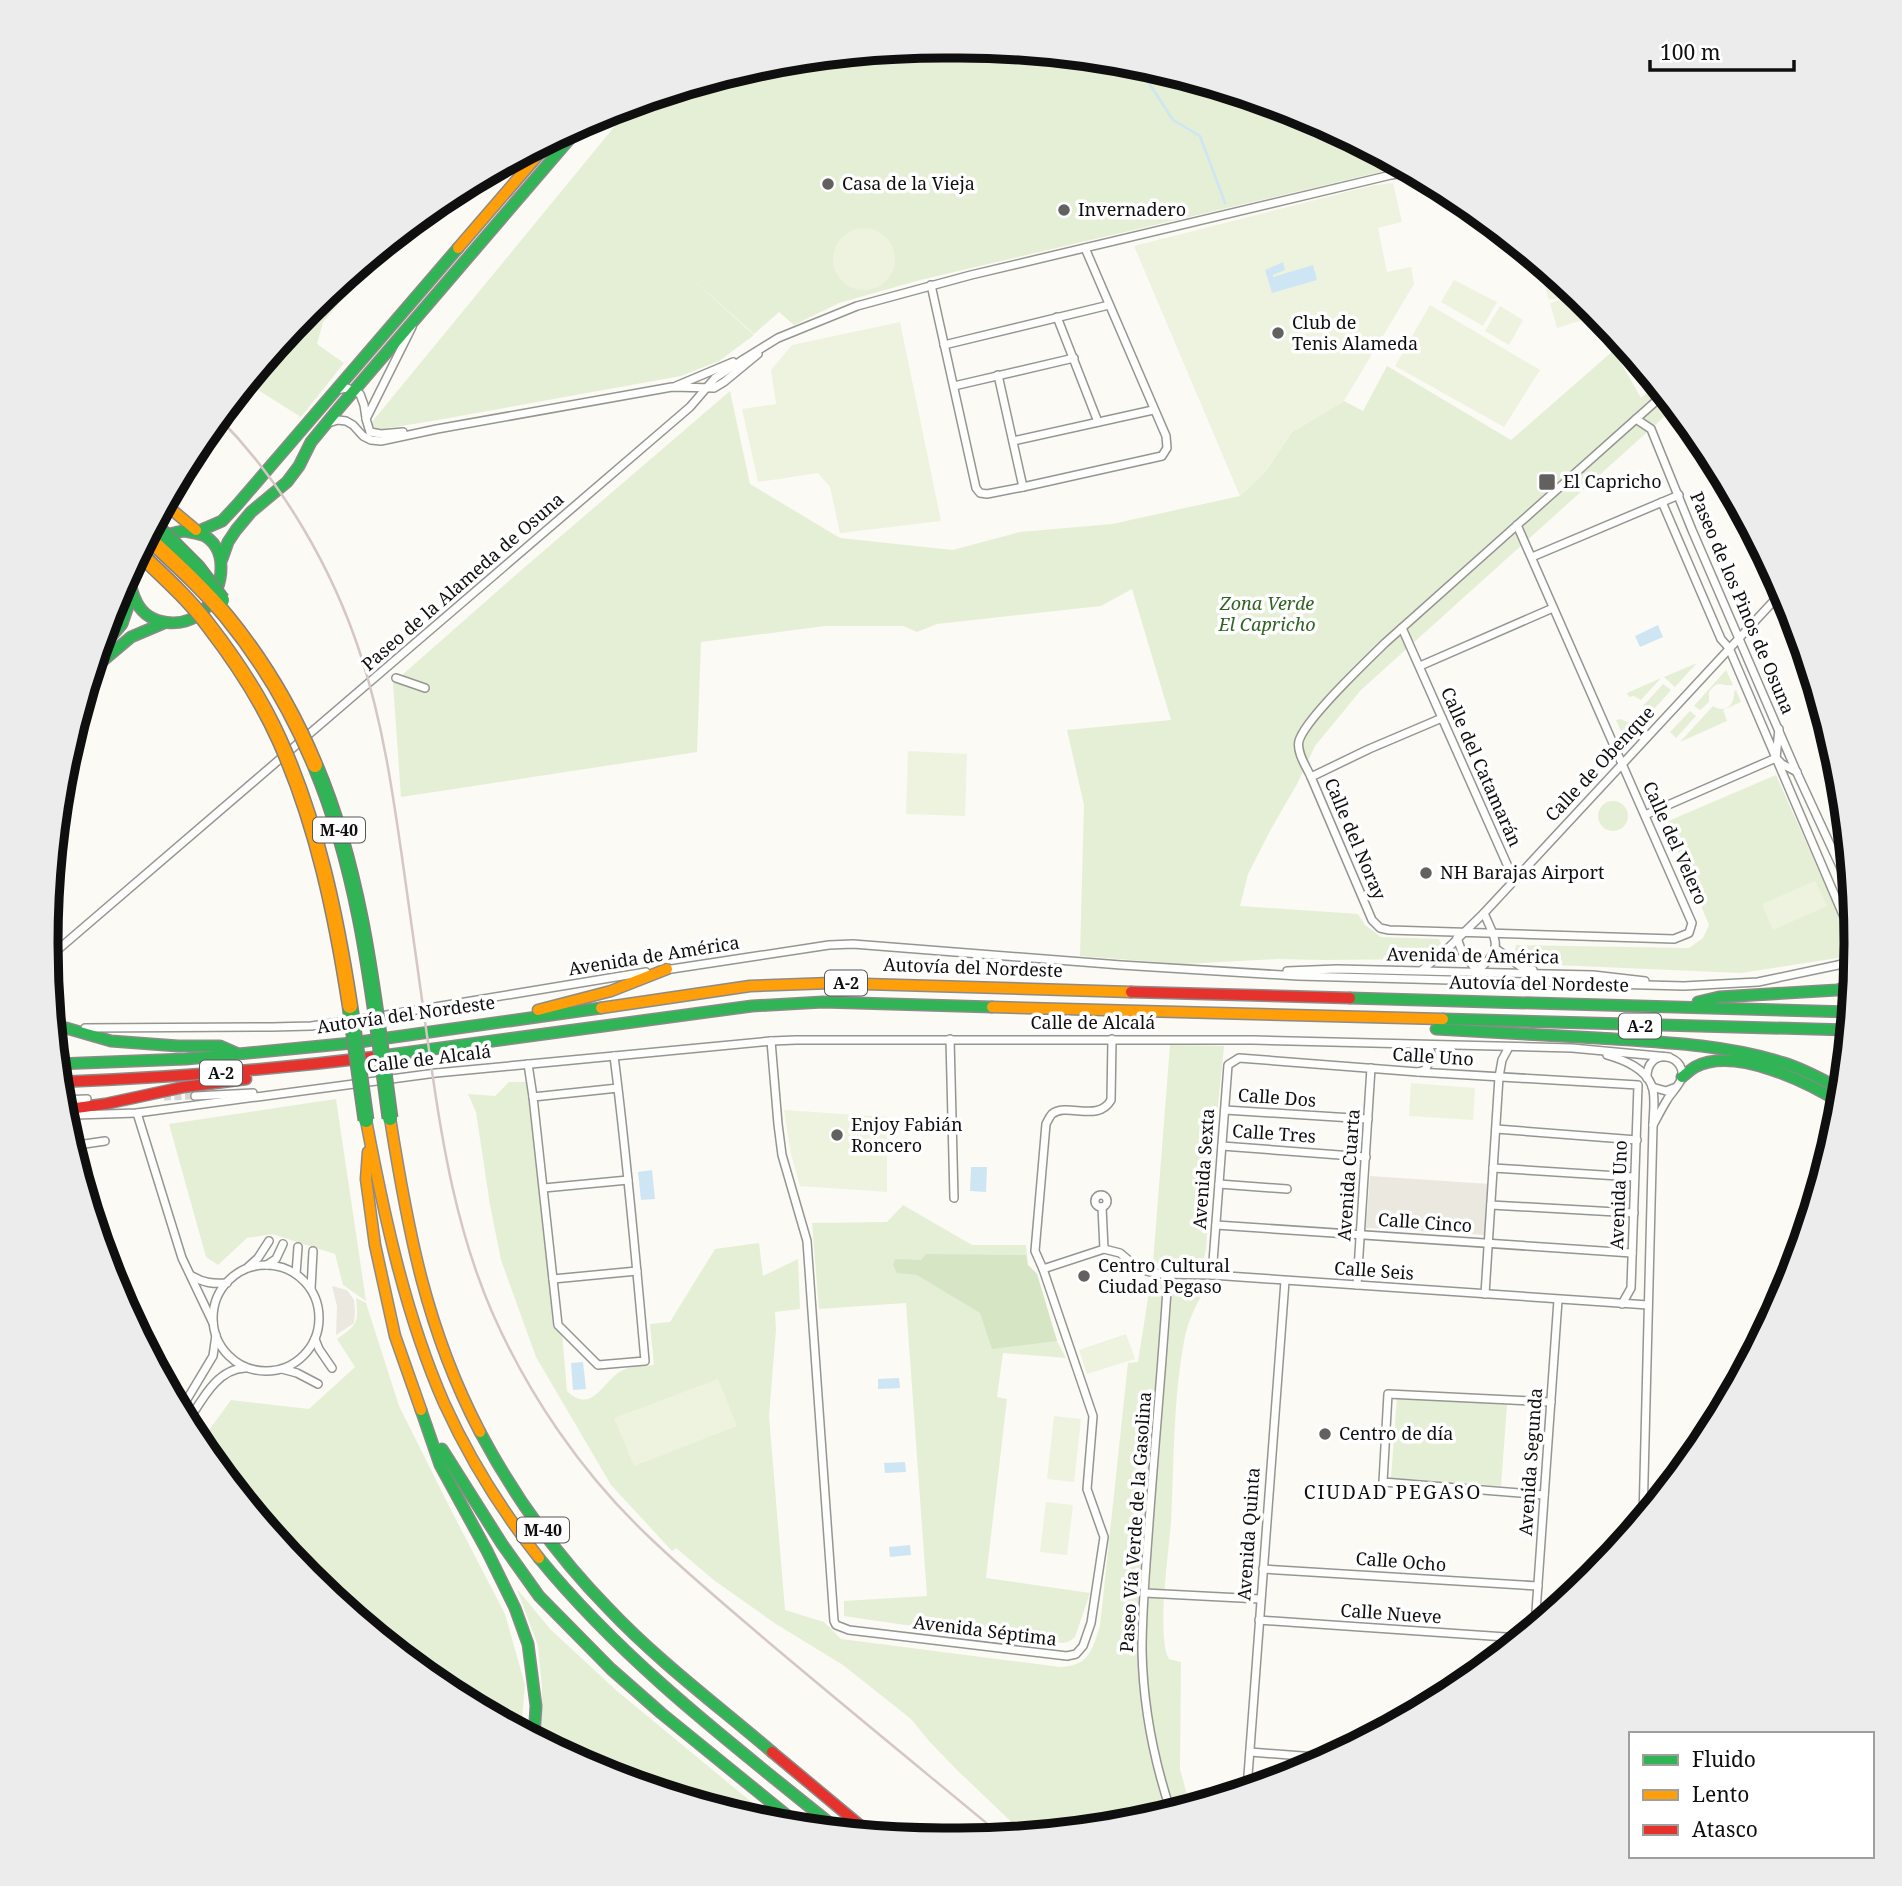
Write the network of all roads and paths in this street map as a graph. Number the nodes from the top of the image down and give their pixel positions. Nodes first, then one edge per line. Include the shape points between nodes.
1 (567, 142) edge
2 (537, 157) edge
3 (1399, 174) edge
4 (1085, 248) junction
5 (931, 285) junction
6 (1109, 304) junction
7 (1057, 317) junction
8 (414, 321) junction
9 (944, 345) junction
10 (764, 347) junction
11 (1074, 358) junction
12 (744, 359) junction
13 (998, 375) junction
14 (954, 386) junction
15 (672, 387) junction
16 (708, 388) junction
17 (336, 390) junction
18 (355, 390) junction
19 (1658, 400) edge
20 (1153, 410) junction
21 (366, 419) junction
22 (1636, 419) junction
23 (1098, 422) junction
24 (327, 423) junction
25 (428, 430) junction
26 (1013, 441) junction
27 (1023, 487) junction
28 (1679, 495) junction
29 (1662, 502) junction
30 (171, 509) edge
31 (1517, 524) junction
32 (160, 530) edge
33 (197, 531) junction
34 (156, 538) edge
35 (153, 543) edge
36 (1532, 557) junction
37 (145, 559) edge
38 (222, 559) junction
39 (141, 568) edge
40 (132, 588) edge
41 (127, 600) edge
42 (1775, 600) edge
43 (1553, 608) junction
44 (164, 623) junction
45 (1402, 628) junction
46 (236, 629) junction
47 (114, 635) edge
48 (1739, 638) junction
49 (1729, 648) junction
50 (105, 659) edge
51 (1420, 666) junction
52 (396, 678) dead end
53 (425, 688) dead end
54 (1442, 719) junction
55 (1779, 729) junction
56 (1776, 758) junction
57 (1622, 762) junction
58 (1797, 773) junction
59 (1311, 777) junction
60 (306, 803) junction
61 (1645, 816) junction
62 (1840, 867) edge
63 (1514, 880) junction
64 (1484, 913) junction
65 (1843, 914) edge
66 (1494, 933) junction
67 (1460, 935) junction
68 (1495, 948) junction
69 (58, 949) edge
70 (1843, 963) edge
71 (667, 969) junction
72 (1422, 970) junction
73 (1261, 972) junction
74 (1478, 972) junction
75 (1547, 974) junction
76 (1457, 980) junction
77 (1514, 982) junction
78 (1684, 986) junction
79 (1842, 988) edge
80 (1676, 1007) junction
81 (1055, 1008) junction
82 (1841, 1012) edge
83 (510, 1020) junction
84 (62, 1028) edge
85 (62, 1029) edge
86 (1840, 1030) edge
87 (1112, 1039) junction
88 (950, 1040) junction
89 (771, 1041) junction
90 (1419, 1044) junction
91 (1509, 1047) junction
92 (1572, 1048) junction
93 (237, 1054) junction
94 (614, 1056) junction
95 (1669, 1057) junction
96 (66, 1064) edge
97 (528, 1064) junction
98 (1228, 1065) joint
99 (295, 1067) junction
100 (1371, 1068) junction
101 (1418, 1072) junction
102 (1499, 1077) junction
103 (1647, 1079) junction
104 (69, 1082) edge
105 (1679, 1082) junction
106 (1638, 1085) joint
107 (1832, 1085) edge
108 (334, 1086) junction
109 (1652, 1087) junction
110 (618, 1088) junction
111 (195, 1096) tunnel mouth
112 (1830, 1096) edge
113 (533, 1097) junction
114 (87, 1099) dead end
115 (72, 1100) edge
116 (1225, 1110) junction
117 (74, 1111) edge
118 (74, 1113) edge
119 (137, 1113) junction
120 (1368, 1119) junction
121 (1653, 1126) junction
122 (1496, 1129) junction
123 (369, 1136) junction
124 (1637, 1140) junction
125 (105, 1141) dead end
126 (82, 1144) edge
127 (1222, 1146) junction
128 (1366, 1157) junction
129 (1493, 1168) junction
130 (1634, 1177) junction
131 (628, 1180) junction
132 (1219, 1184) junction
133 (544, 1188) junction
134 (1287, 1189) dead end
135 (954, 1198) dead end
136 (1491, 1205) junction
137 (1102, 1207) dead end
138 (1634, 1213) junction
139 (1216, 1225) junction
140 (1361, 1235) junction
141 (269, 1241) dead end
142 (1488, 1243) junction
143 (283, 1244) dead end
144 (298, 1247) dead end
145 (1104, 1249) junction
146 (313, 1251) dead end
147 (1632, 1253) junction
148 (266, 1265) junction
149 (1043, 1269) junction
150 (244, 1270) junction
151 (637, 1271) junction
152 (296, 1274) junction
153 (1168, 1274) junction
154 (191, 1275) junction
155 (1212, 1275) junction
156 (553, 1279) junction
157 (1285, 1281) junction
158 (227, 1283) junction
159 (1357, 1285) junction
160 (311, 1290) junction
161 (1485, 1294) junction
162 (1558, 1300) junction
163 (1622, 1304) junction
164 (1648, 1306) junction
165 (215, 1330) junction
166 (315, 1339) junction
167 (250, 1368) junction
168 (332, 1368) dead end
169 (282, 1369) junction
170 (318, 1384) dead end
171 (186, 1401) edge
172 (1551, 1402) junction
173 (193, 1413) edge
174 (428, 1427) junction
175 (1544, 1495) junction
176 (1648, 1498) edge
177 (1263, 1569) junction
178 (1538, 1586) junction
179 (1144, 1592) junction
180 (1260, 1599) junction
181 (1537, 1614) edge
182 (1259, 1620) junction
183 (1508, 1637) edge
184 (535, 1728) edge
185 (1250, 1752) junction
186 (1308, 1756) edge
187 (1248, 1780) edge
188 (1168, 1803) edge
189 (785, 1814) edge
190 (827, 1821) edge
191 (858, 1824) edge

1 - 8 main road
2 - 17 main road
3 - 4 street, Paseo de la Alameda de Osuna
4 - 5 street, Paseo de la Alameda de Osuna
4 - 6 street
5 - 9 street
5 - 10 street, Paseo de la Alameda de Osuna via 857,306
6 - 7 street
6 - 20 street
7 - 9 street
7 - 11 street
8 - 18 main road
8 - 21 street
9 - 14 street
10 - 12 street, Paseo de la Alameda de Osuna
10 - 16 street via 724,383
11 - 13 street
11 - 23 street
12 - 15 street
12 - 16 street, Paseo de la Alameda de Osuna
13 - 14 street
13 - 26 street
14 - 27 street via 979,493
15 - 16 street
15 - 25 street
16 - 69 street, Paseo de la Alameda de Osuna
17 - 18 street
17 - 33 main road via 222,521
18 - 21 street
18 - 24 main road
19 - 22 street
20 - 23 street
20 - 27 street via 1166,436 1162,456
21 - 25 street via 370,432 375,433
22 - 28 street, Paseo de los Pinos de Osuna via 1651,429
22 - 31 street
23 - 26 street
24 - 25 street via 346,421 363,436 381,441
24 - 38 main road via 287,482 236,530
26 - 27 street
28 - 29 street
28 - 48 street, Paseo de los Pinos de Osuna
29 - 36 street
29 - 49 street, Paseo de los Pinos de Osuna via 1721,639
30 - 33 main road
31 - 36 street, Calle del Velero
31 - 45 street
32 - 46 main road, bridge via 197,567 229,609
33 - 34 main road
33 - 38 main road via 213,540
35 - 46 main road, M-40, bridge
36 - 43 street, Calle del Velero
37 - 60 main road, M-40, bridge via 210,626 239,667 283,745
38 - 44 main road via 215,597 206,610 194,619
39 - 60 main road, bridge via 210,641
40 - 44 main road via 143,612
41 - 47 main road via 122,624
42 - 48 street, Calle de Obenque
43 - 51 street
43 - 57 street, Calle del Velero
44 - 50 main road via 131,637
45 - 51 street, Calle del Catamarán
45 - 59 street via 1344,684 1300,738 1298,744
46 - 191 main road, M-40, bridge via 302,735 342,840 359,913 411,1239 432,1321 473,1419 536,1522 640,1640
48 - 49 street, Calle de Obenque
48 - 55 street, Paseo de los Pinos de Osuna
49 - 56 street, Paseo de los Pinos de Osuna
49 - 57 street, Calle de Obenque
51 - 54 street, Calle del Catamarán
52 - 53 street
54 - 59 street, Calle del Noray
54 - 63 street, Calle del Catamarán
55 - 56 street, Paseo de los Pinos de Osuna
55 - 58 street, Paseo de los Pinos de Osuna
56 - 58 street, Paseo de los Pinos de Osuna
56 - 61 street
56 - 65 street, Paseo de los Pinos de Osuna
57 - 61 street, Calle del Velero
57 - 63 street, Calle de Obenque
58 - 62 street, Paseo de los Pinos de Osuna
59 - 67 street, Calle del Noray via 1377,926
60 - 123 main road, M-40, bridge via 335,916
61 - 66 street, Calle del Velero via 1692,923 1689,933 1674,939
63 - 64 street, Calle de Obenque
64 - 66 street
64 - 67 street, Calle de Obenque
66 - 67 street, Calle del Velero
66 - 68 street
67 - 72 street, Calle de Obenque
67 - 74 street via 1462,952
68 - 74 street
68 - 75 street via 1521,967
70 - 78 street, Avenida de América via 1758,982
71 - 73 street, Avenida de América via 853,944
71 - 83 main road via 605,993 552,1004
71 - 84 street, Avenida de América via 311,1026
72 - 73 street, Avenida de América
72 - 74 street, Avenida de América
73 - 76 street, Avenida de América
74 - 75 street, Avenida de América
74 - 76 street
74 - 77 street
75 - 78 street, Avenida de América
76 - 77 street, Avenida de América
77 - 78 street, Avenida de América
79 - 80 main road via 1719,997
80 - 82 main road, Autovía del Nordeste / A-2
80 - 83 main road, Autovía del Nordeste / A-2 via 831,983 750,986
81 - 86 main road, Autovía del Nordeste / A-2
81 - 99 main road, Autovía del Nordeste / A-2 via 823,1002 752,1006
81 - 107 main road via 1078,1018 1477,1031 1680,1045 1768,1059
83 - 93 main road, Autovía del Nordeste / A-2 via 380,1040
85 - 93 main road via 135,1044 220,1045
87 - 88 street, Calle de Alcalá
87 - 90 street, Calle de Alcalá
87 - 149 street, Avenida Séptima via 1107,1107 1058,1111 1046,1124 1035,1251
88 - 89 street, Calle de Alcalá
88 - 135 street
89 - 94 street, Calle de Alcalá
89 - 149 street, Avenida Séptima via 782,1155 807,1241 836,1625 1058,1656 1076,1654 1083,1646 1091,1623 1104,1537 1087,1489 1094,1422
90 - 91 street, Calle de Alcalá
90 - 101 street via 1430,1050 1432,1057
91 - 92 street, Calle de Alcalá
91 - 102 street
92 - 95 street, Calle de Alcalá
92 - 103 street, Calle de Alcalá via 1632,1064
93 - 96 main road, Autovía del Nordeste / A-2
94 - 97 street, Calle de Alcalá
94 - 110 street
95 - 103 street via 1650,1063
95 - 105 street via 1679,1066
97 - 108 street, Calle de Alcalá
97 - 113 street
98 - 100 street, Calle Uno via 1239,1058
98 - 116 street, Avenida Sexta
99 - 104 main road, Autovía del Nordeste / A-2
99 - 117 main road
100 - 101 street, Calle Uno
100 - 120 street, Avenida Cuarta
101 - 102 street, Calle Uno
102 - 106 street, Calle Uno
102 - 122 street
103 - 109 street
105 - 109 street via 1666,1091
105 - 112 main road via 1698,1065 1717,1061 1750,1064 1785,1074
105 - 121 street
106 - 124 street, Avenida Uno
108 - 111 street, Calle de Alcalá
108 - 119 street, Calle de Alcalá
109 - 121 street
110 - 113 street
110 - 131 street
113 - 133 street
114 - 115 street
116 - 120 street, Calle Dos
116 - 127 street, Avenida Sexta
118 - 119 street, Calle de Alcalá
119 - 154 street
120 - 128 street, Avenida Cuarta
121 - 164 street
122 - 124 street
122 - 129 street
123 - 174 main road via 366,1179 375,1245 395,1336
123 - 190 main road, M-40 via 402,1284 425,1356 456,1428 520,1532 592,1617 674,1696
124 - 130 street, Avenida Uno
125 - 126 street
127 - 128 street, Calle Tres
127 - 132 street, Avenida Sexta
128 - 140 street, Avenida Cuarta
129 - 130 street
129 - 136 street
130 - 138 street, Avenida Uno
131 - 133 street
131 - 151 street
132 - 134 street
132 - 139 street, Avenida Sexta
133 - 156 street
136 - 138 street
136 - 142 street
137 - 145 street
138 - 147 street, Avenida Uno
139 - 140 street, Calle Cinco
139 - 155 street, Avenida Sexta
140 - 142 street, Calle Cinco
140 - 159 street, Avenida Cuarta
141 - 150 street
142 - 147 street, Calle Cinco
142 - 161 street
143 - 148 street
144 - 152 street
145 - 149 street
145 - 153 street, Calle Seis via 1120,1253 1138,1268
146 - 160 street
147 - 163 street, Avenida Uno via 1631,1288
148 - 150 street
148 - 152 street
150 - 158 street
151 - 156 street
151 - 156 street via 645,1361 598,1365 558,1325
152 - 160 street
153 - 155 street, Calle Seis
153 - 179 street, Paseo Vía Verde de la Gasolina
154 - 158 street via 212,1284
154 - 165 street
155 - 157 street, Calle Seis
157 - 159 street, Calle Seis
157 - 177 street, Avenida Quinta
158 - 165 street via 216,1303
159 - 161 street, Calle Seis
160 - 166 street via 319,1314
161 - 162 street, Calle Seis
162 - 163 street, Calle Seis
162 - 172 street, Avenida Segunda
163 - 164 street, Calle Seis
164 - 176 street
165 - 167 street via 229,1355
165 - 171 street via 213,1356
166 - 168 street
166 - 169 street via 302,1357
167 - 169 street
167 - 173 street via 236,1368 222,1376
169 - 170 street
172 - 175 street, Avenida Segunda
172 - 175 street via 1388,1394 1383,1482
174 - 184 main road via 440,1465 487,1551 528,1644
174 - 189 main road via 539,1596 611,1669
175 - 178 street, Avenida Segunda
177 - 178 street, Calle Ocho
177 - 180 street, Avenida Quinta
178 - 181 street, Avenida Segunda
179 - 180 street
179 - 188 street, Paseo Vía Verde de la Gasolina via 1144,1687
180 - 182 street, Avenida Quinta
182 - 183 street, Calle Nueve
182 - 185 street, Avenida Quinta
185 - 186 street
185 - 187 street, Avenida Quinta

